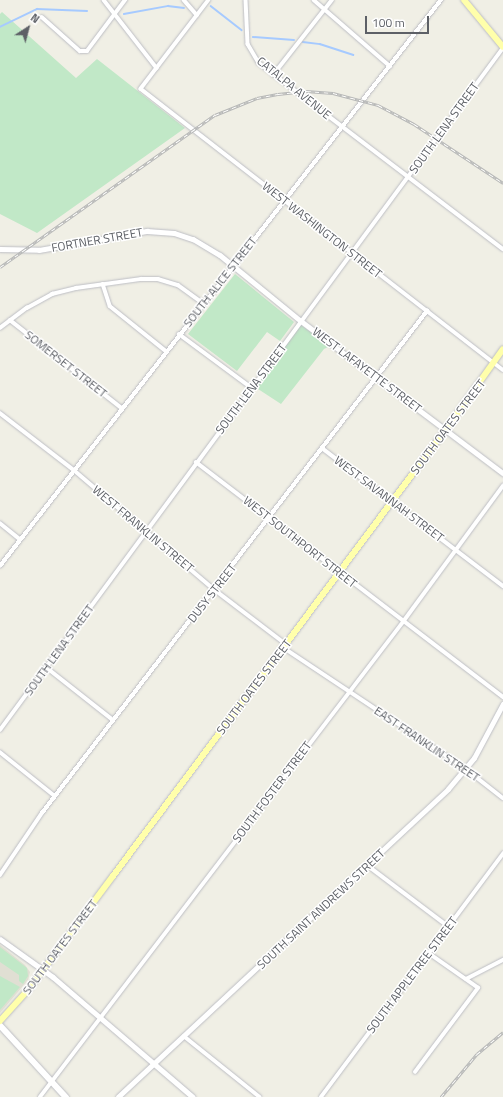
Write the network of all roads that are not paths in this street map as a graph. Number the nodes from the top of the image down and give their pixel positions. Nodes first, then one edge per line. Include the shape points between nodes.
1 (104, 0) edge
2 (125, 0) edge
3 (184, 0) edge
4 (209, 0) edge
5 (246, 0) edge
6 (314, 0) edge
7 (332, 0) edge
8 (441, 0) edge
9 (464, 0) edge
10 (324, 10) junction
11 (115, 14) junction
12 (197, 15) junction
13 (42, 17) dead end
14 (503, 48) edge
15 (390, 66) junction
16 (157, 68) junction
17 (273, 75) junction
18 (342, 126) junction
19 (408, 177) junction
20 (283, 200) junction
21 (0, 249) edge
22 (503, 249) edge
23 (351, 253) junction
24 (233, 265) junction
25 (103, 284) junction
26 (203, 303) junction
27 (426, 311) junction
28 (10, 320) junction
29 (301, 321) junction
30 (0, 328) edge
31 (179, 334) junction
32 (503, 349) edge
33 (166, 351) junction
34 (494, 364) junction
35 (503, 370) edge
36 (376, 377) junction
37 (252, 388) junction
38 (122, 408) junction
39 (0, 413) edge
40 (446, 429) junction
41 (322, 448) junction
42 (196, 462) junction
43 (74, 470) junction
44 (503, 473) edge
45 (503, 486) edge
46 (392, 502) junction
47 (269, 518) junction
48 (0, 524) edge
49 (145, 531) junction
50 (20, 539) junction
51 (456, 550) junction
52 (0, 566) edge
53 (340, 572) junction
54 (503, 586) edge
55 (215, 590) junction
56 (403, 622) junction
57 (285, 646) junction
58 (46, 667) junction
59 (349, 692) junction
60 (503, 697) edge
61 (503, 704) edge
62 (113, 720) junction
63 (0, 730) edge
64 (0, 752) edge
65 (466, 769) junction
66 (55, 796) junction
67 (503, 798) edge
68 (503, 854) edge
69 (367, 865) junction
70 (0, 875) edge
71 (448, 926) junction
72 (0, 939) edge
73 (428, 953) junction
74 (503, 960) edge
75 (42, 971) junction
76 (466, 979) junction
77 (100, 1019) junction
78 (0, 1021) edge
79 (0, 1025) edge
80 (184, 1036) junction
81 (153, 1065) junction
82 (415, 1072) dead end
83 (52, 1082) junction
84 (40, 1097) edge
85 (66, 1097) edge
86 (118, 1097) edge
87 (193, 1097) edge
88 (260, 1097) edge
89 (321, 1097) edge

1 - 11 street
2 - 11 street
3 - 12 street
4 - 12 street
5 - 17 street, CATALPA AVENUE via 250,48 259,62
6 - 10 street
7 - 10 street
8 - 15 street, SOUTH ALICE STREET
9 - 14 main road
10 - 15 street
10 - 17 street
11 - 13 street via 87,51 80,51
11 - 16 street
12 - 16 street
14 - 19 street, SOUTH LENA STREET
15 - 18 street, SOUTH ALICE STREET
16 - 20 street, WEST WASHINGTON STREET via 141,89
17 - 18 street, CATALPA AVENUE
18 - 19 street, CATALPA AVENUE
18 - 20 street, SOUTH ALICE STREET
19 - 22 street, CATALPA AVENUE
19 - 23 street, SOUTH LENA STREET
20 - 23 street, WEST WASHINGTON STREET
20 - 24 street, SOUTH ALICE STREET
21 - 24 street, FORTNER STREET via 39,250 139,231 156,231 193,239
23 - 27 street, WEST WASHINGTON STREET
23 - 29 street, SOUTH LENA STREET
24 - 26 street, SOUTH ALICE STREET
24 - 29 street, WEST LAFAYETTE STREET
25 - 26 street via 141,279 167,281 187,290
25 - 28 street via 52,294
25 - 33 street via 110,306
26 - 31 street, SOUTH ALICE STREET
27 - 34 street, WEST WASHINGTON STREET
27 - 36 street, DUSY STREET
28 - 30 street
28 - 38 street, SOMERSET STREET
29 - 36 street, WEST LAFAYETTE STREET
29 - 37 street, SOUTH LENA STREET
31 - 33 street, SOUTH ALICE STREET
31 - 37 street
32 - 34 main road, SOUTH OATES STREET
33 - 38 street, SOUTH ALICE STREET
34 - 35 street, WEST WASHINGTON STREET
34 - 40 main road, SOUTH OATES STREET
36 - 40 street, WEST LAFAYETTE STREET
36 - 41 street, DUSY STREET
37 - 42 street, SOUTH LENA STREET
38 - 43 street, SOUTH ALICE STREET
39 - 43 street, WEST FRANKLIN STREET
40 - 44 street, WEST LAFAYETTE STREET
40 - 46 main road, SOUTH OATES STREET
41 - 46 street, WEST SAVANNAH STREET
41 - 47 street, DUSY STREET
42 - 47 street, WEST SOUTHPORT STREET
42 - 49 street, SOUTH LENA STREET
43 - 49 street, WEST FRANKLIN STREET
43 - 50 street, SOUTH ALICE STREET
45 - 51 street, SOUTH FOSTER STREET
46 - 51 street, WEST SAVANNAH STREET
46 - 53 main road, SOUTH OATES STREET
47 - 53 street, WEST SOUTHPORT STREET
47 - 55 street, DUSY STREET
48 - 50 street
49 - 55 street, WEST FRANKLIN STREET
49 - 58 street, SOUTH LENA STREET
50 - 52 street, SOUTH ALICE STREET
51 - 54 street, WEST SAVANNAH STREET
51 - 56 street, SOUTH FOSTER STREET
53 - 56 street, WEST SOUTHPORT STREET
53 - 57 main road, SOUTH OATES STREET
55 - 57 street, WEST FRANKLIN STREET
55 - 62 street, DUSY STREET
56 - 59 street, SOUTH FOSTER STREET
56 - 60 street, WEST SOUTHPORT STREET
57 - 59 street, WEST FRANKLIN STREET
57 - 75 main road, SOUTH OATES STREET
58 - 62 street
58 - 63 street, SOUTH LENA STREET
59 - 65 street, EAST FRANKLIN STREET
59 - 77 street, SOUTH FOSTER STREET
61 - 65 street, SOUTH SAINT ANDREWS STREET via 480,749
62 - 66 street, DUSY STREET
64 - 66 street
65 - 67 street, EAST FRANKLIN STREET
65 - 69 street, SOUTH SAINT ANDREWS STREET via 438,800
66 - 70 street, DUSY STREET
68 - 71 street, SOUTH APPLETREE STREET
69 - 71 street
69 - 80 street, SOUTH SAINT ANDREWS STREET
71 - 73 street, SOUTH APPLETREE STREET
72 - 75 street
73 - 76 street
73 - 89 street, SOUTH APPLETREE STREET
74 - 76 street
75 - 77 street
75 - 78 main road, SOUTH OATES STREET
76 - 82 street via 478,988
77 - 81 street
77 - 83 street, SOUTH FOSTER STREET
79 - 83 main road
80 - 81 street, SOUTH SAINT ANDREWS STREET
80 - 88 street
81 - 86 street, SOUTH SAINT ANDREWS STREET
81 - 87 street
83 - 84 street, SOUTH FOSTER STREET
83 - 85 main road

